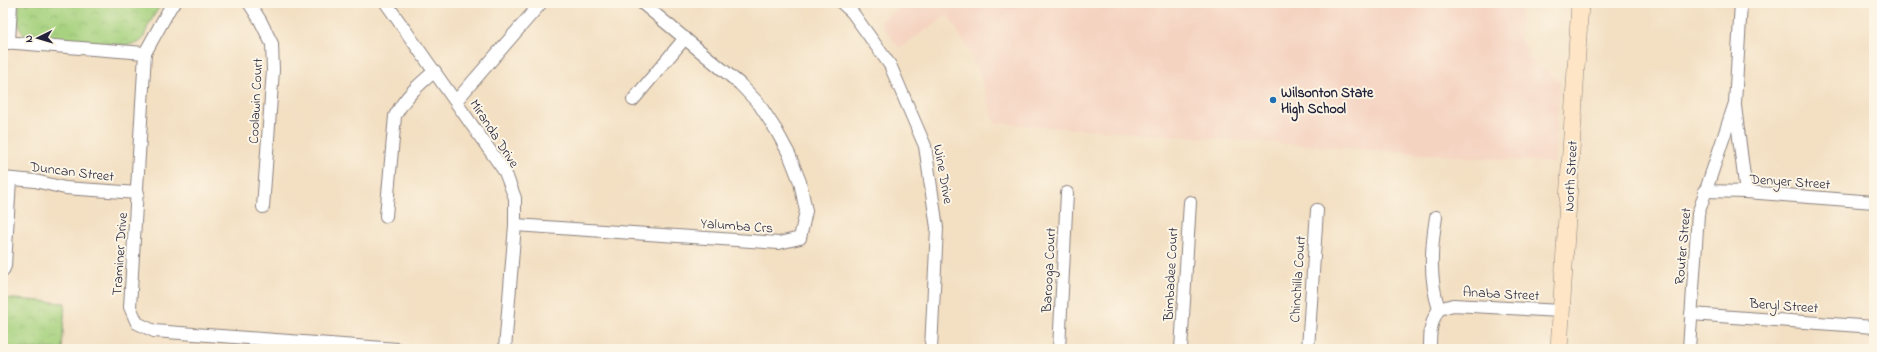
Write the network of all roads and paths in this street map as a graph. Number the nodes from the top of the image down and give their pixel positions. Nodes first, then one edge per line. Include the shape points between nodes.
1 (11, 3) edge
2 (175, 3) edge
3 (249, 3) edge
4 (386, 3) edge
5 (541, 3) edge
6 (642, 3) edge
7 (842, 3) edge
8 (1580, 3) edge
9 (1741, 3) edge
10 (685, 38) junction
11 (6, 42) edge
12 (145, 53) junction
13 (435, 71) junction
14 (633, 100) dead end
15 (456, 101) junction
16 (1735, 103) junction
17 (7, 178) edge
18 (1704, 191) junction
19 (1746, 192) junction
20 (138, 193) junction
21 (1067, 193) dead end
22 (1190, 202) dead end
23 (1874, 202) edge
24 (263, 207) dead end
25 (1317, 210) dead end
26 (386, 216) dead end
27 (1436, 217) dead end
28 (515, 225) junction
29 (3, 270) edge
30 (1439, 309) junction
31 (1561, 311) junction
32 (1691, 314) junction
33 (1874, 327) edge
34 (397, 349) edge
35 (505, 349) edge
36 (931, 349) edge
37 (1059, 349) edge
38 (1181, 349) edge
39 (1308, 349) edge
40 (1430, 349) edge
41 (1559, 349) edge
42 (1689, 349) edge

1 - 11 street
2 - 12 street, Traminer Drive
3 - 24 street, Coolawin Court via 272,44 273,70
4 - 13 street, Miranda Drive
5 - 15 street
6 - 10 street, Yalumba Crs
7 - 36 street, Wine Drive via 852,12 890,65 925,146 937,228
8 - 31 street, North Street
9 - 16 street, Router Street
10 - 14 street
10 - 28 street, Yalumba Crs via 740,84 776,130 800,182 806,211 800,238 779,243
11 - 12 street
12 - 20 street, Traminer Drive
13 - 15 street, Miranda Drive
13 - 26 street via 414,89 395,116
15 - 28 street, Miranda Drive via 505,172 515,198
16 - 18 street, Router Street
16 - 19 street, Router Street
17 - 20 street, Duncan Street via 65,188
17 - 29 street
18 - 19 street, Denyer Street
18 - 32 street, Router Street via 1698,214
19 - 23 street, Denyer Street
20 - 34 street, Traminer Drive via 130,307 137,323 154,331
21 - 37 street, Barooga Court
22 - 38 street, Bimbadee Court
25 - 39 street, Chinchilla Court
27 - 30 street via 1432,284
28 - 35 street, Miranda Drive
30 - 31 street, Anaba Street via 1453,305
30 - 40 street via 1432,319
31 - 41 street, North Street
32 - 33 street, Beryl Street
32 - 42 street, Router Street

